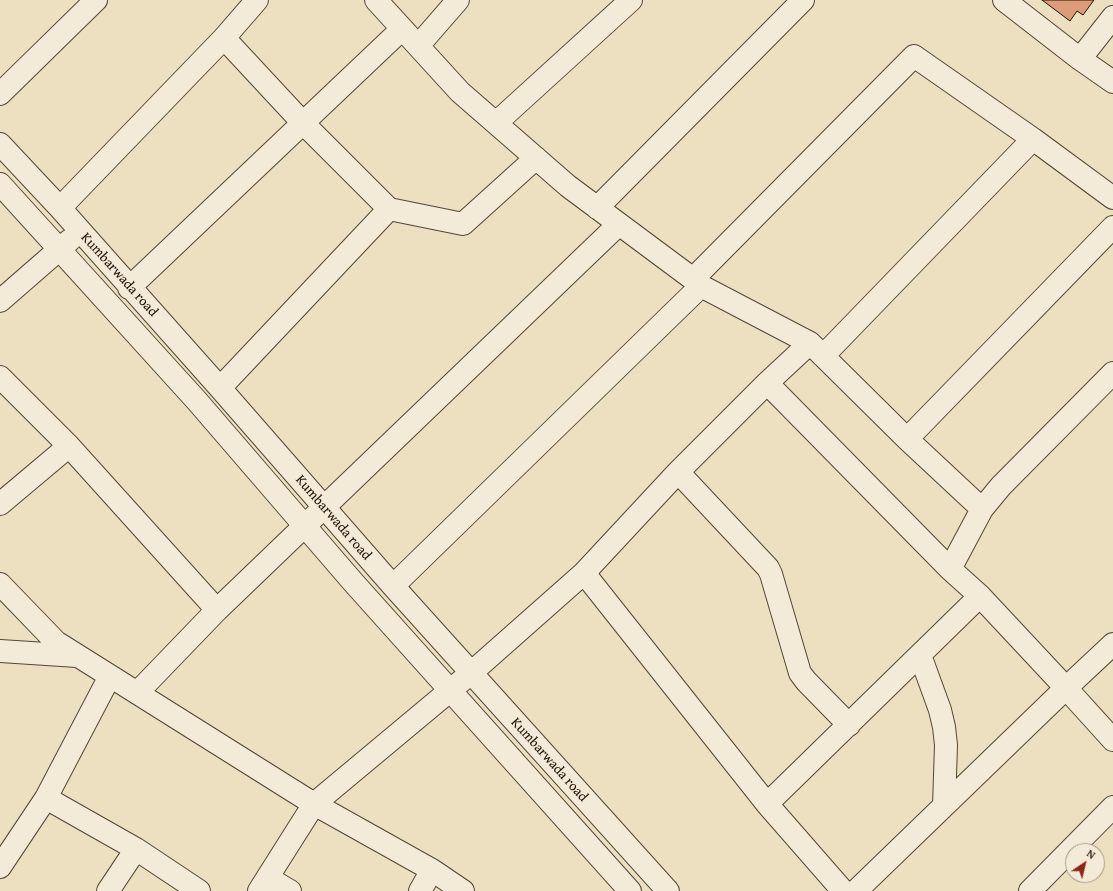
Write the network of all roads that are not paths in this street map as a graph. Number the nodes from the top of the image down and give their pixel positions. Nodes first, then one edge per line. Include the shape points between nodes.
1 (96, 0) edge
2 (257, 0) edge
3 (376, 0) edge
4 (458, 0) edge
5 (631, 0) edge
6 (803, 0) edge
7 (1004, 0) edge
8 (1113, 17) edge
9 (402, 29) junction
10 (224, 38) junction
11 (418, 46) junction
12 (1080, 59) junction
13 (1113, 82) edge
14 (0, 94) edge
15 (303, 123) junction
16 (496, 123) junction
17 (1033, 139) junction
18 (0, 144) edge
19 (536, 158) junction
20 (0, 184) edge
21 (1113, 198) edge
22 (60, 208) junction
23 (597, 208) junction
24 (389, 209) junction
25 (619, 224) junction
26 (1113, 227) edge
27 (79, 231) junction
28 (59, 250) junction
29 (697, 282) junction
30 (129, 288) junction
31 (0, 301) edge
32 (816, 350) junction
33 (1113, 373) edge
34 (0, 377) edge
35 (768, 383) junction
36 (220, 388) junction
37 (907, 439) junction
38 (69, 446) junction
39 (678, 472) junction
40 (0, 504) edge
41 (324, 507) junction
42 (982, 510) junction
43 (305, 525) junction
44 (950, 569) junction
45 (584, 573) junction
46 (0, 584) edge
47 (393, 586) junction
48 (980, 596) junction
49 (217, 610) junction
50 (1113, 644) edge
51 (0, 651) edge
52 (920, 655) junction
53 (78, 656) junction
54 (471, 673) junction
55 (110, 676) junction
56 (1066, 688) junction
57 (450, 690) junction
58 (137, 693) junction
59 (849, 725) junction
60 (1113, 740) edge
61 (46, 798) junction
62 (314, 804) junction
63 (767, 804) junction
64 (944, 806) junction
65 (1113, 807) edge
66 (136, 849) junction
67 (0, 867) edge
68 (432, 870) junction
69 (263, 884) edge
70 (108, 891) edge
71 (199, 891) edge
72 (290, 891) edge
73 (420, 891) edge
74 (463, 891) edge
75 (630, 891) edge
76 (668, 891) edge
77 (843, 891) edge
78 (856, 891) edge
79 (1030, 891) edge

1 - 14 street
2 - 10 street
3 - 9 street
4 - 11 street
5 - 16 street
6 - 23 street
7 - 12 street
8 - 12 street
9 - 11 street
9 - 15 street
10 - 15 street
10 - 22 street
11 - 16 street via 460,92
12 - 13 street
15 - 24 street
15 - 30 street
16 - 19 street
17 - 21 street
17 - 29 street via 914,56
17 - 32 street
18 - 22 street, Kumbarwada road
19 - 23 street
19 - 24 street via 463,224
20 - 28 street, Kumbarwada road
22 - 27 street, Kumbarwada road
23 - 25 street
24 - 36 street
25 - 29 street
25 - 41 street
26 - 37 street
27 - 28 street
27 - 30 street, Kumbarwada road
28 - 31 street
28 - 43 street, Kumbarwada road via 192,395
29 - 32 street
29 - 47 street
30 - 36 street, Kumbarwada road
32 - 35 street
32 - 37 street
33 - 42 street via 1001,486
34 - 38 street
35 - 39 street
35 - 44 street
36 - 41 street, Kumbarwada road
37 - 42 street
38 - 40 street
38 - 49 street
39 - 45 street
39 - 59 street via 768,568 800,673
41 - 43 street
41 - 47 street, Kumbarwada road
42 - 44 street
43 - 49 street
43 - 57 street, Kumbarwada road
44 - 48 street
45 - 54 street
45 - 63 street
46 - 53 street via 56,642
47 - 54 street, Kumbarwada road
48 - 52 street
48 - 56 street
49 - 58 street
50 - 56 street
51 - 53 street
52 - 59 street
52 - 64 street via 944,727
53 - 55 street
54 - 57 street
54 - 76 street, Kumbarwada road
55 - 58 street
55 - 61 street
56 - 60 street
56 - 64 street
57 - 62 street
57 - 75 street, Kumbarwada road
58 - 62 street
59 - 63 street
61 - 66 street
61 - 67 street
62 - 68 street
62 - 69 street
63 - 77 street
64 - 78 street
65 - 79 street
66 - 70 street
66 - 71 street
68 - 73 street
68 - 74 street
69 - 72 street

